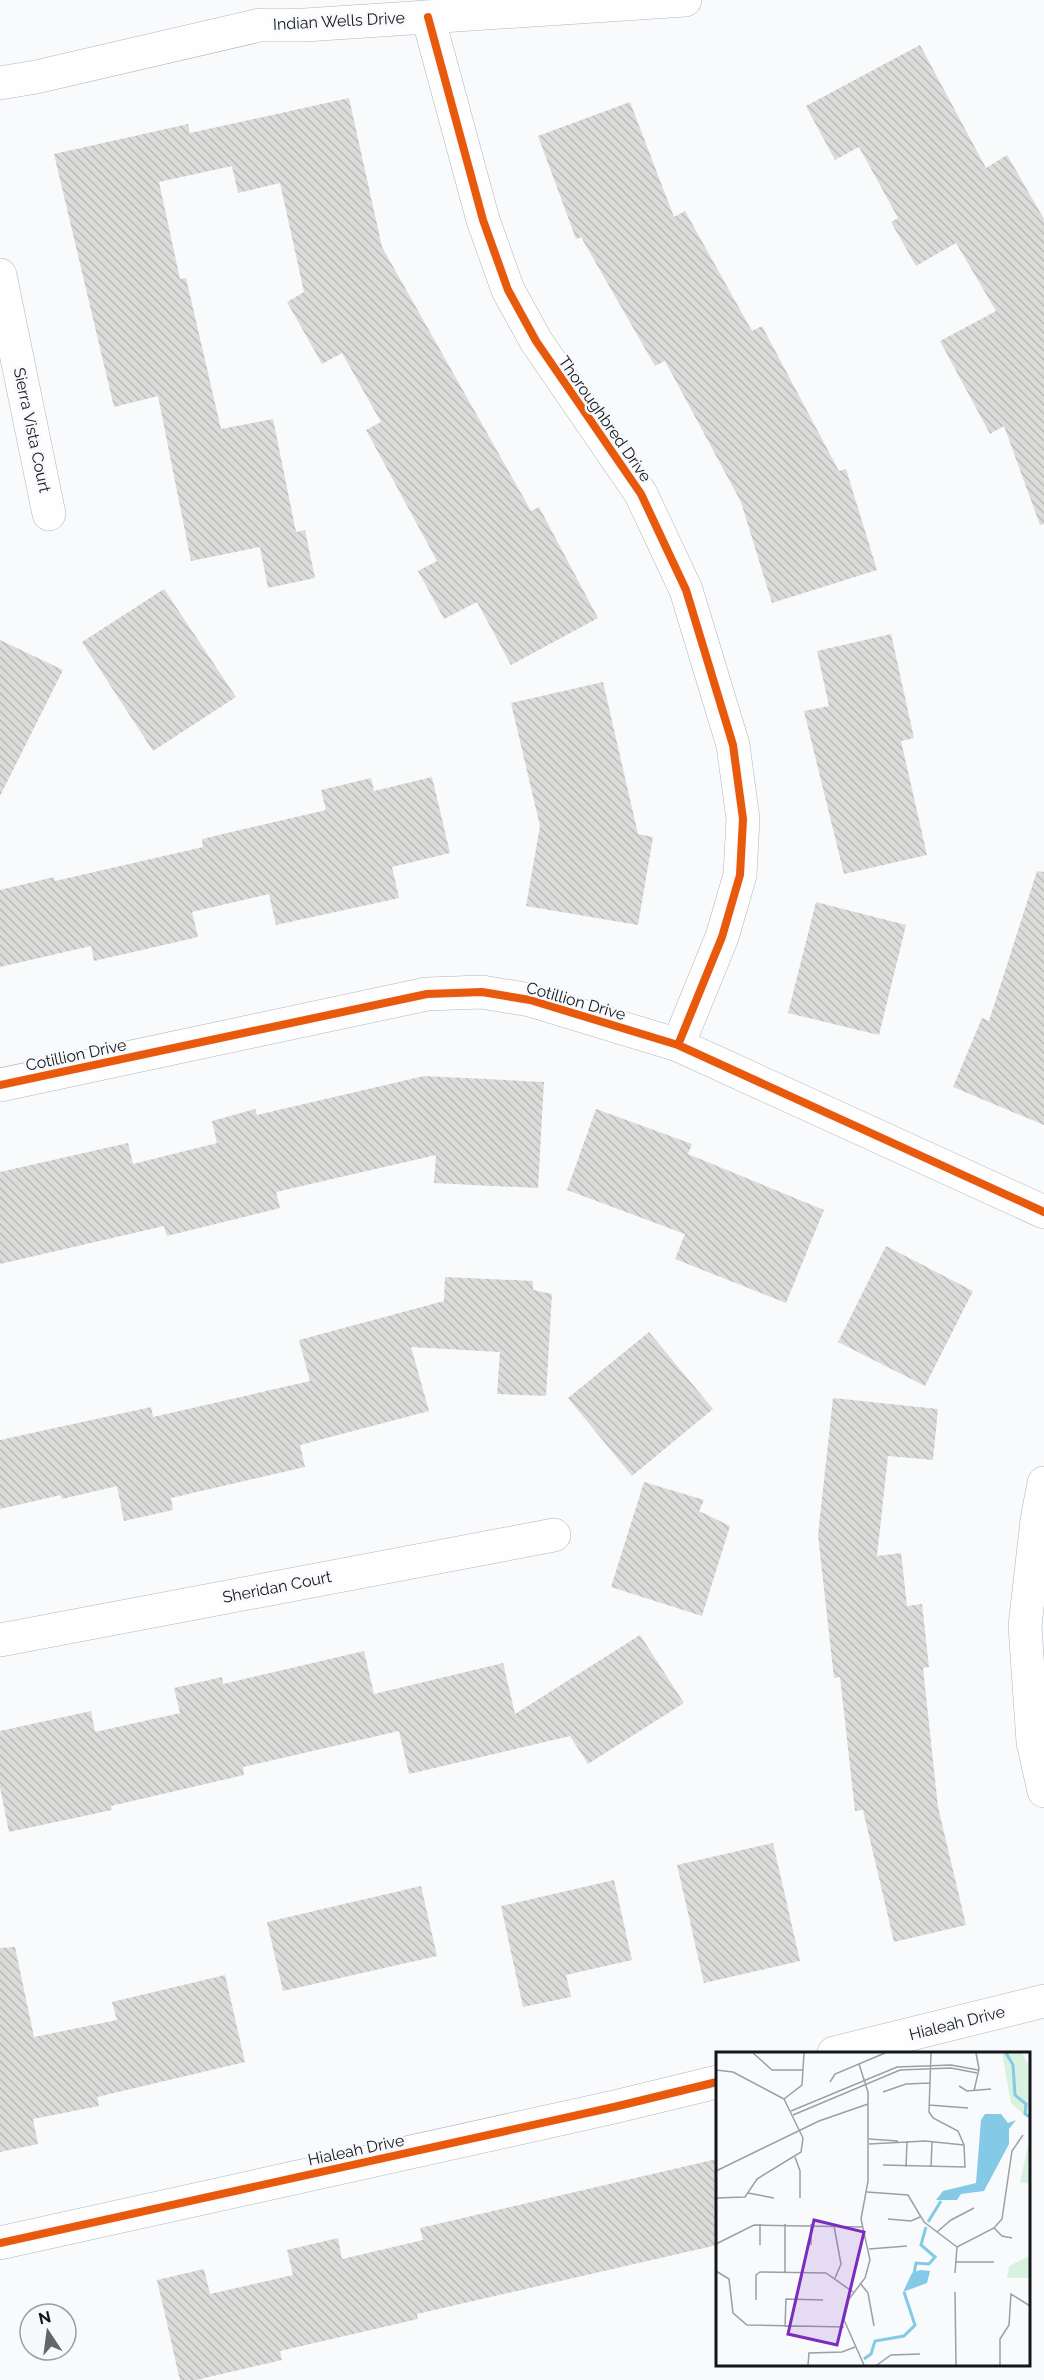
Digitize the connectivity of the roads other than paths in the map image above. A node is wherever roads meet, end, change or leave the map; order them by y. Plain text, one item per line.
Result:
1 (685, 0) edge
2 (428, 17) junction
3 (0, 83) edge
4 (0, 275) edge
5 (49, 514) dead end
6 (678, 1045) junction
7 (0, 1085) edge
8 (1044, 1212) edge
9 (1044, 1483) edge
10 (554, 1535) dead end
11 (0, 1640) edge
12 (1044, 1791) edge
13 (1044, 2001) edge
14 (838, 2052) edge
15 (716, 2082) edge
16 (0, 2243) edge

1 - 2 street, Indian Wells Drive
2 - 3 street, Indian Wells Drive
2 - 6 street, Thoroughbred Drive
4 - 5 street, Sierra Vista Court
6 - 7 street, Cotillion Drive
6 - 8 street, Cotillion Drive
9 - 12 street
10 - 11 street, Sheridan Court
13 - 14 street, Hialeah Drive
15 - 16 street, Hialeah Drive

